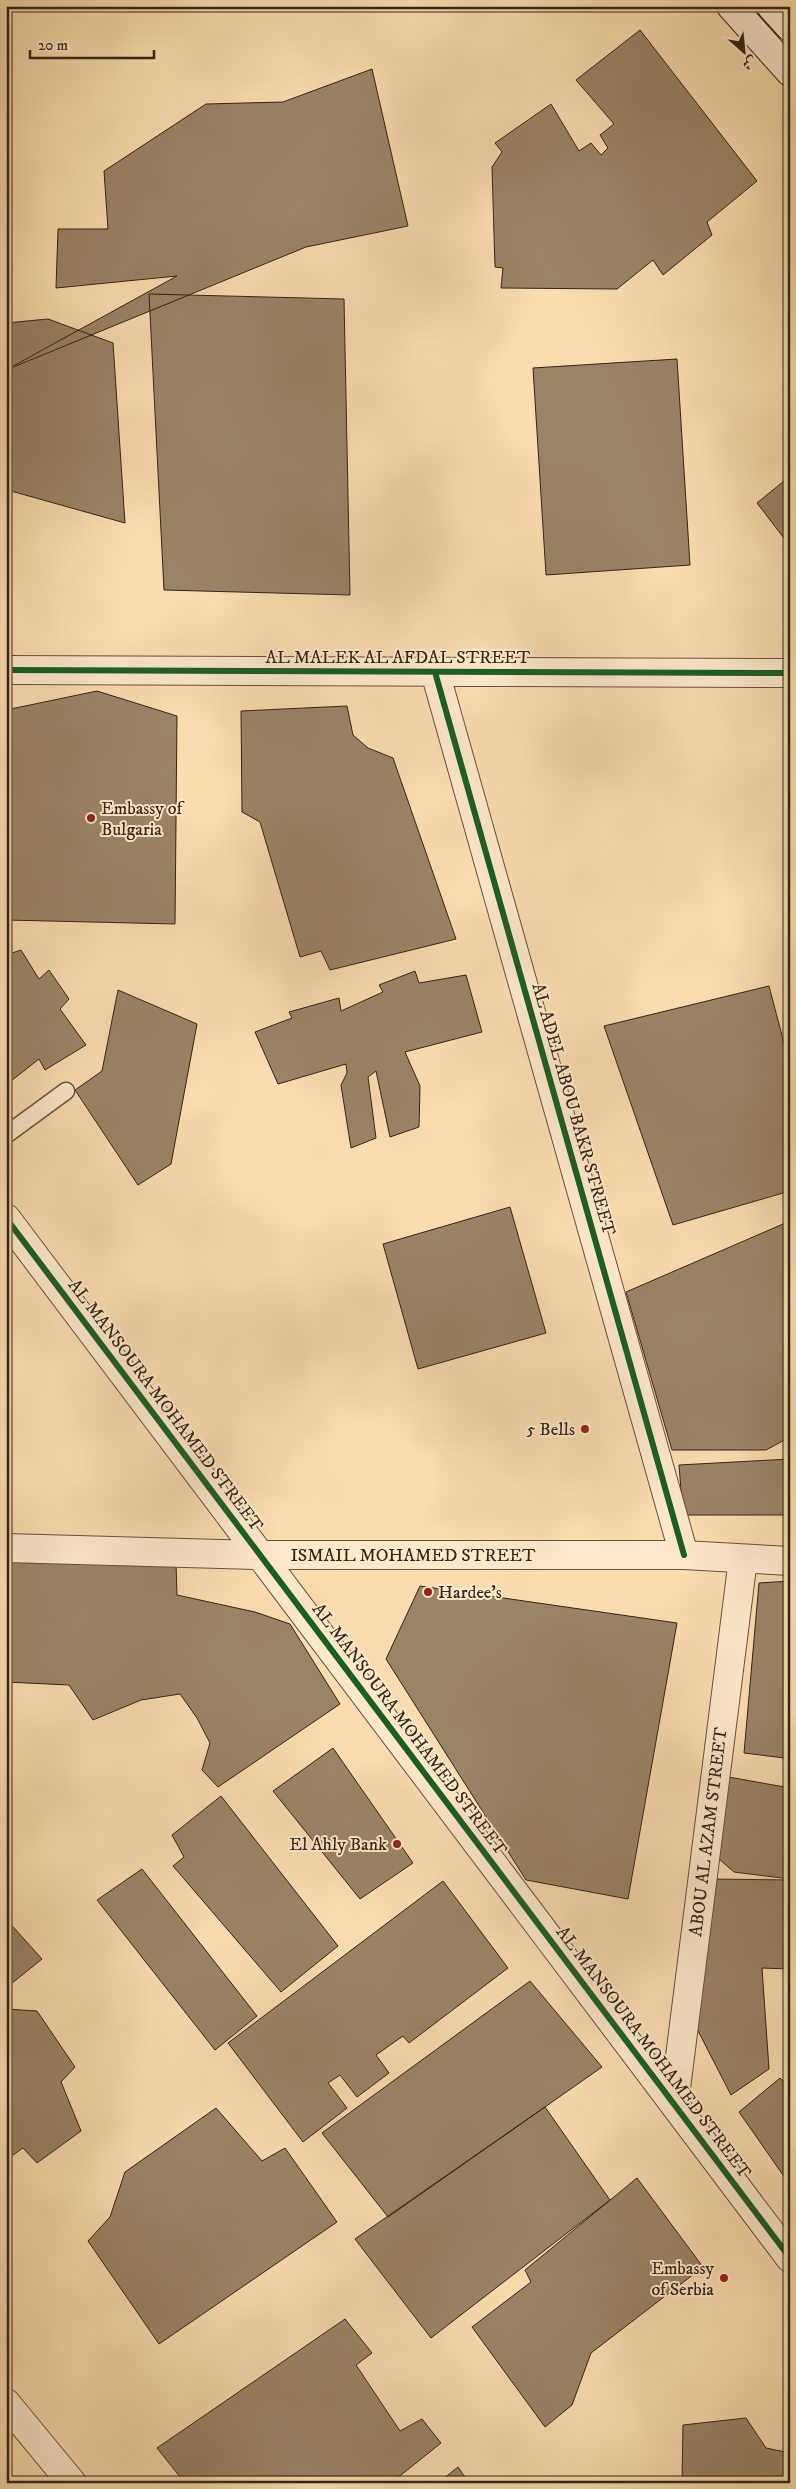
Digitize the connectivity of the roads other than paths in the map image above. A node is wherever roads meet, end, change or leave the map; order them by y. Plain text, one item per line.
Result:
1 (731, 6) edge
2 (771, 6) edge
3 (790, 26) edge
4 (790, 72) edge
5 (6, 670) edge
6 (435, 672) junction
7 (790, 673) edge
8 (66, 1091) dead end
9 (6, 1135) edge
10 (6, 1218) edge
11 (6, 1548) edge
12 (260, 1554) junction
13 (684, 1555) junction
14 (743, 1559) junction
15 (790, 1561) edge
16 (674, 2104) junction
17 (790, 2258) edge
18 (6, 2403) edge
19 (72, 2483) edge

1 - 4 street
2 - 3 street
5 - 6 street, AL MALEK AL AFDAL STREET
6 - 7 street, AL MALEK AL AFDAL STREET
6 - 13 street, AL ADEL ABOU BAKR STREET
8 - 9 lane
10 - 12 street, AL MANSOURA MOHAMED STREET
11 - 12 street, ISMAIL MOHAMED STREET
12 - 13 street, ISMAIL MOHAMED STREET
12 - 16 street, AL MANSOURA MOHAMED STREET
13 - 14 street, ISMAIL MOHAMED STREET
14 - 15 street, ISMAIL MOHAMED STREET
14 - 16 street, ABOU AL AZAM STREET
16 - 17 street, AL MANSOURA MOHAMED STREET
18 - 19 street

